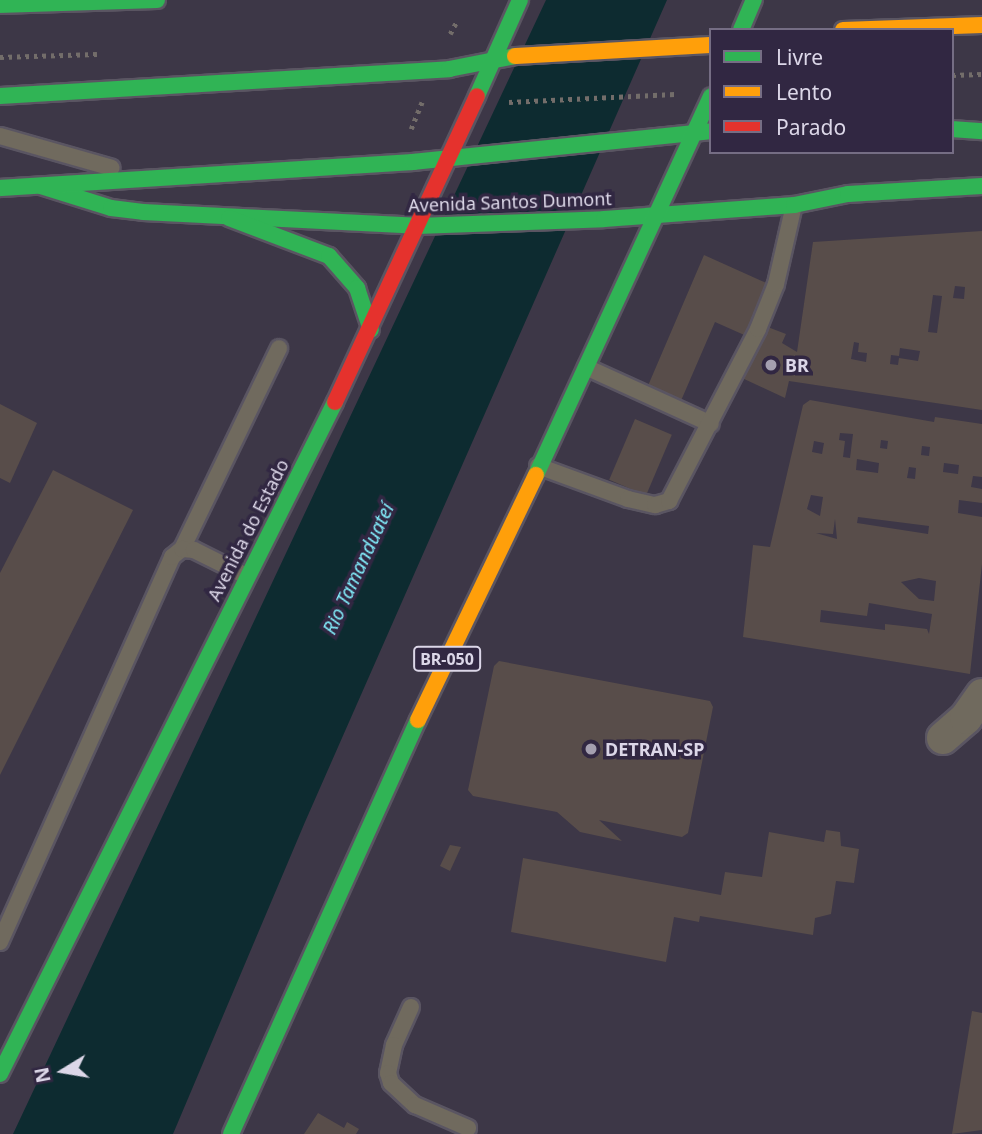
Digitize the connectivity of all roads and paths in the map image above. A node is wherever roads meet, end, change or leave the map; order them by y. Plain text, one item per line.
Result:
1 (157, 0) edge
2 (520, 0) edge
3 (754, 0) edge
4 (0, 5) edge
5 (457, 21) dead end
6 (982, 25) edge
7 (742, 28) edge
8 (899, 28) edge
9 (448, 42) dead end
10 (709, 45) edge
11 (494, 60) junction
12 (982, 74) edge
13 (954, 75) edge
14 (0, 96) edge
15 (654, 96) dead end
16 (424, 98) dead end
17 (505, 102) dead end
18 (709, 105) edge
19 (954, 129) edge
20 (703, 131) edge
21 (982, 131) edge
22 (409, 133) dead end
23 (0, 136) edge
24 (457, 158) junction
25 (150, 179) junction
26 (41, 186) junction
27 (982, 186) edge
28 (0, 188) edge
29 (794, 205) junction
30 (658, 215) junction
31 (229, 218) junction
32 (417, 226) junction
33 (371, 330) junction
34 (279, 348) dead end
35 (586, 367) junction
36 (711, 424) junction
37 (538, 466) junction
38 (182, 548) junction
39 (246, 576) junction
40 (982, 695) edge
41 (943, 738) dead end
42 (0, 943) edge
43 (411, 1007) dead end
44 (0, 1073) edge
45 (468, 1128) dead end
46 (231, 1134) edge

1 - 4 main road
2 - 11 main road, Avenida do Estado
3 - 7 main road
5 - 9 path
6 - 8 main road
10 - 11 main road
11 - 14 main road
11 - 24 main road, Avenida do Estado
12 - 13 path
15 - 17 path
16 - 22 path
18 - 20 main road, BR-050
19 - 21 main road
20 - 24 main road, Avenida Santos Dumont
20 - 30 main road, BR-050
23 - 25 lane
24 - 25 main road, Avenida Santos Dumont
24 - 32 main road, Avenida do Estado
25 - 26 main road, Avenida Santos Dumont
26 - 28 main road, Avenida Santos Dumont
26 - 31 main road, Avenida Santos Dumont
27 - 29 main road, Avenida Santos Dumont
29 - 30 main road, Avenida Santos Dumont
29 - 36 lane
30 - 32 main road, Avenida Santos Dumont
30 - 35 main road, BR-050
31 - 32 main road, Avenida Santos Dumont
31 - 33 main road
32 - 33 main road, Avenida do Estado
33 - 39 main road, Avenida do Estado
34 - 38 lane
35 - 36 lane
35 - 37 main road, BR-050
36 - 37 lane
37 - 46 main road, BR-050
38 - 39 lane
38 - 42 lane
39 - 44 main road, Avenida do Estado
40 - 41 street
43 - 45 lane

